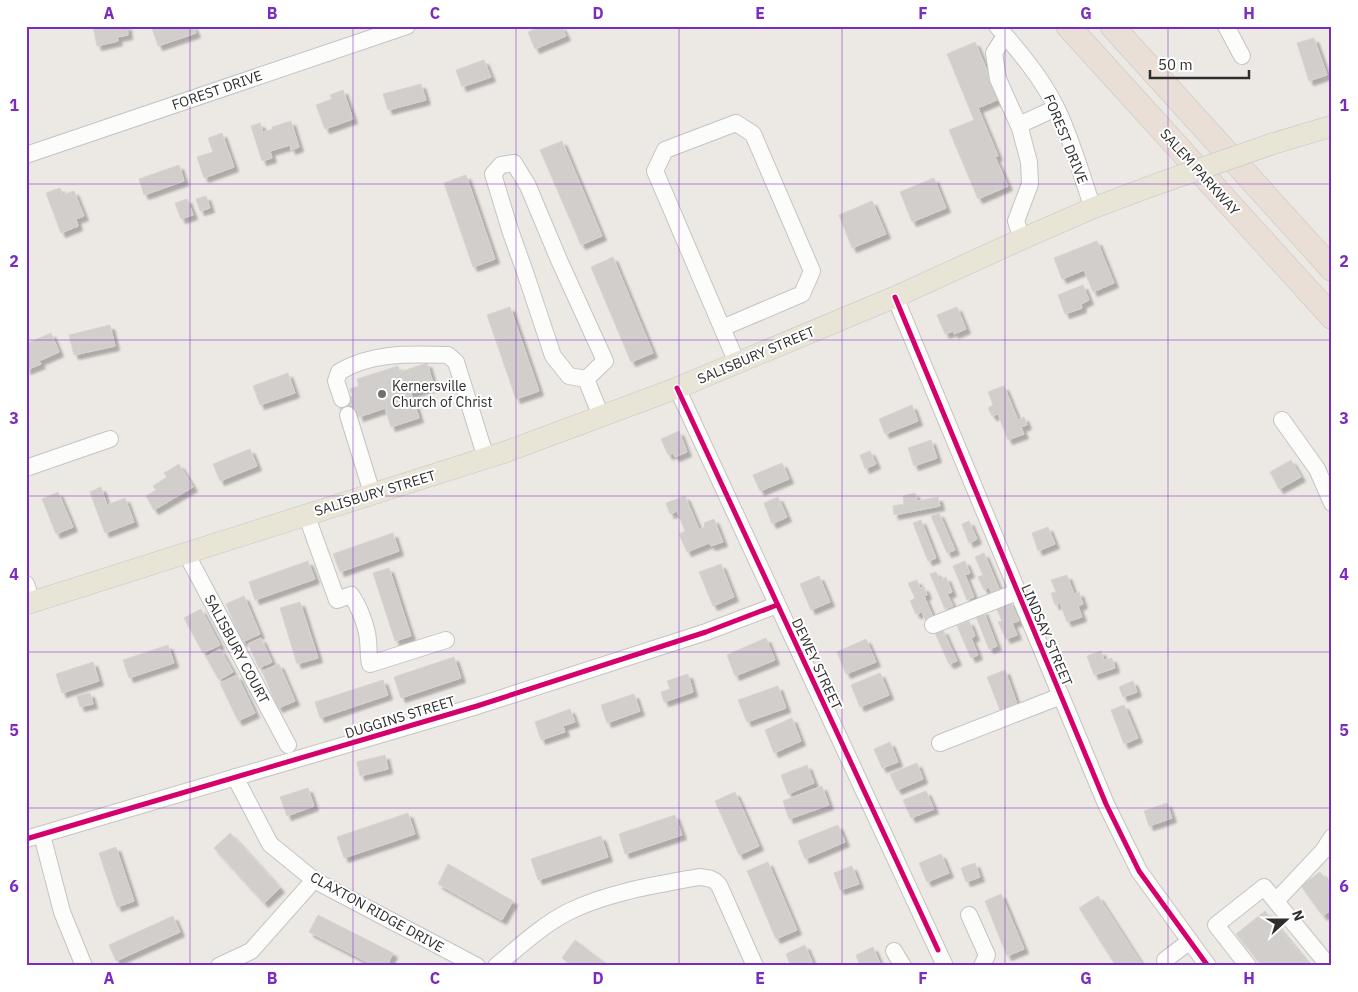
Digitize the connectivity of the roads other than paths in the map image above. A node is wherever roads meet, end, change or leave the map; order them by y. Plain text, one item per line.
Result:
1 (407, 26) edge
2 (1068, 26) edge
3 (1112, 26) edge
4 (1226, 26) edge
5 (1001, 31) edge
6 (1242, 56) dead end
7 (1056, 108) junction
8 (1019, 125) junction
9 (1332, 126) edge
10 (26, 155) edge
11 (1093, 208) junction
12 (1022, 238) junction
13 (1332, 268) edge
14 (895, 297) junction
15 (1332, 317) edge
16 (722, 328) junction
17 (737, 363) junction
18 (586, 379) junction
19 (677, 388) junction
20 (342, 399) dead end
21 (348, 415) dead end
22 (602, 416) junction
23 (1282, 420) dead end
24 (110, 440) dead end
25 (486, 458) junction
26 (26, 468) edge
27 (372, 494) junction
28 (1332, 503) edge
29 (306, 514) junction
30 (186, 553) junction
31 (1017, 592) junction
32 (28, 597) edge
33 (777, 605) junction
34 (933, 626) dead end
35 (446, 640) dead end
36 (1061, 696) junction
37 (940, 743) dead end
38 (288, 745) dead end
39 (235, 777) junction
40 (34, 837) edge
41 (1332, 837) edge
42 (314, 880) junction
43 (1276, 901) junction
44 (968, 915) dead end
45 (1190, 941) junction
46 (894, 950) dead end
47 (1165, 960) dead end
48 (84, 966) edge
49 (219, 966) edge
50 (476, 966) edge
51 (496, 966) edge
52 (755, 966) edge
53 (903, 966) edge
54 (946, 966) edge
55 (982, 966) edge
56 (1208, 966) edge
57 (1248, 966) edge
58 (1330, 966) edge

1 - 10 street, FOREST DRIVE
2 - 15 highway, SALEM PARKWAY
3 - 13 highway
4 - 6 street
5 - 7 street, FOREST DRIVE
5 - 8 street
7 - 8 street
7 - 11 street, FOREST DRIVE
8 - 12 street
9 - 11 main road, SALISBURY STREET, bridge
11 - 12 main road, SALISBURY STREET
12 - 14 main road, SALISBURY STREET
14 - 17 main road, SALISBURY STREET
14 - 31 street, LINDSAY STREET
16 - 16 street
16 - 17 street
17 - 19 main road, SALISBURY STREET
18 - 18 street
18 - 22 street
19 - 22 main road, SALISBURY STREET
19 - 33 street, DEWEY STREET
20 - 25 street
21 - 27 street
22 - 25 main road, SALISBURY STREET
23 - 28 street
24 - 26 street
25 - 27 main road, SALISBURY STREET
27 - 29 main road, SALISBURY STREET
29 - 30 main road, SALISBURY STREET
29 - 35 street
30 - 32 main road, SALISBURY STREET
30 - 38 street, SALISBURY COURT
31 - 34 street
31 - 36 street, LINDSAY STREET
33 - 39 street, DUGGINS STREET
33 - 54 street, DEWEY STREET
36 - 37 street
36 - 45 street, LINDSAY STREET
39 - 40 street, DUGGINS STREET
39 - 42 street, CLAXTON RIDGE DRIVE
40 - 48 street
41 - 43 street
42 - 49 street
42 - 50 street, CLAXTON RIDGE DRIVE
43 - 57 street
43 - 58 street
44 - 55 street
45 - 47 street
45 - 56 street, LINDSAY STREET
46 - 53 street
51 - 52 street

